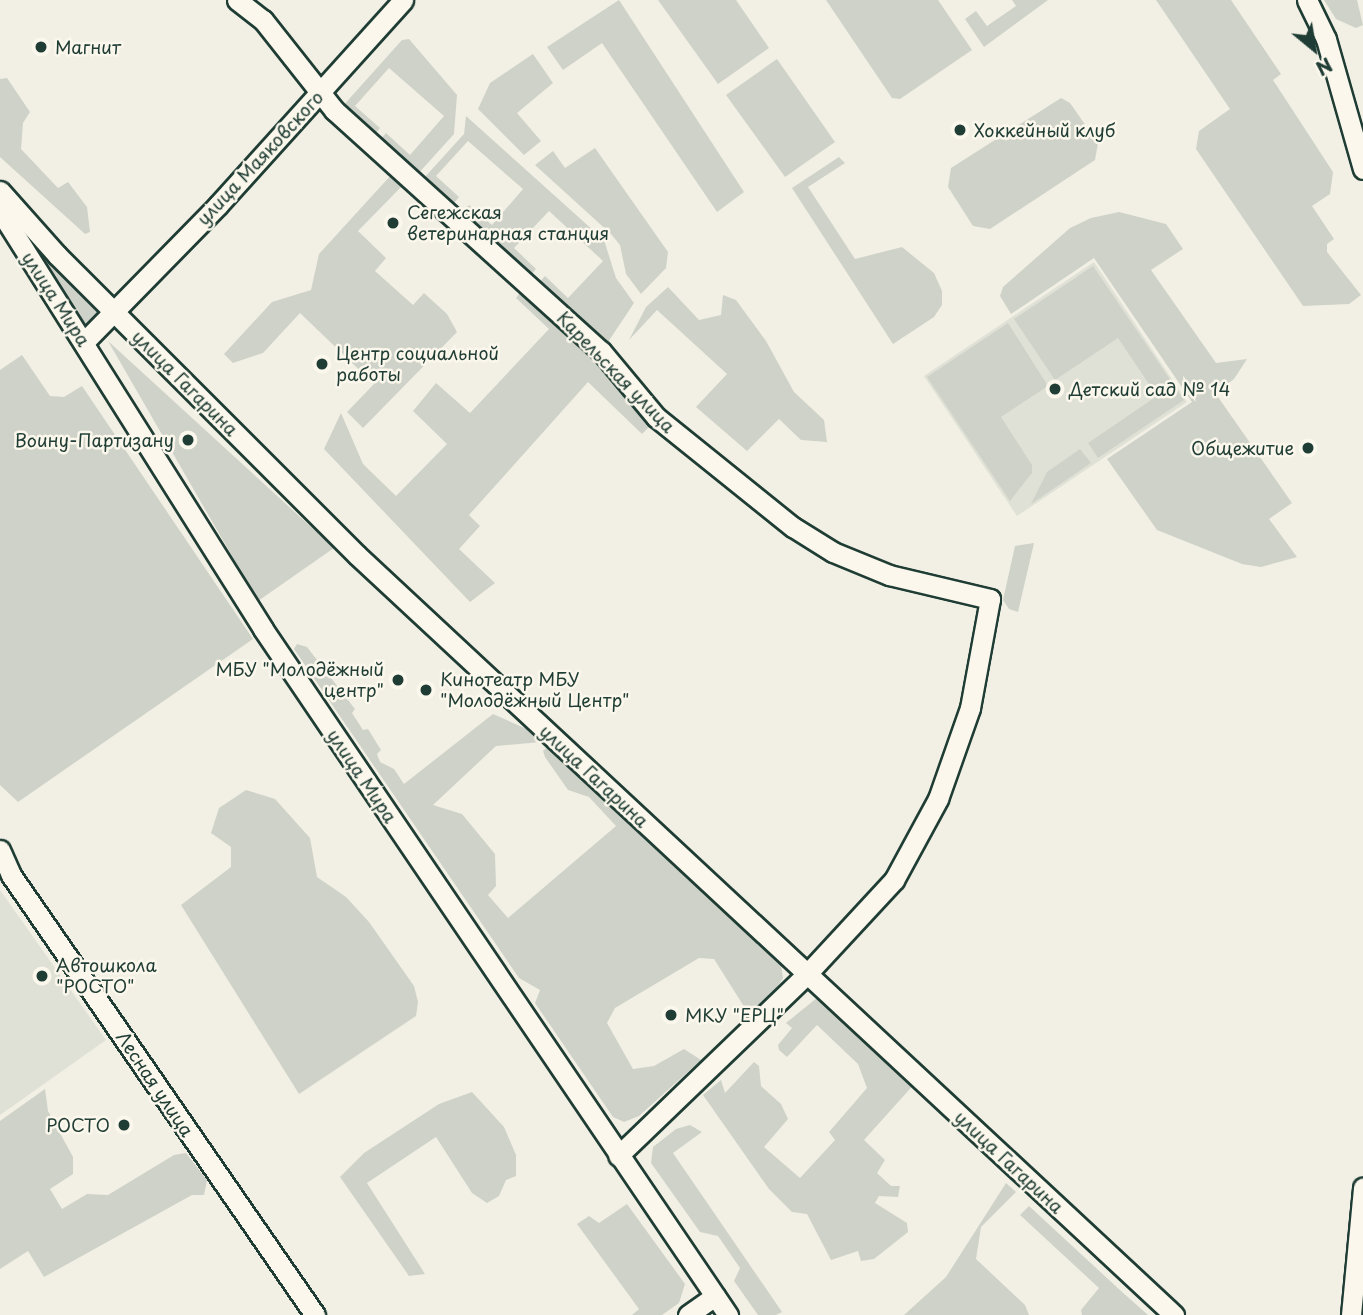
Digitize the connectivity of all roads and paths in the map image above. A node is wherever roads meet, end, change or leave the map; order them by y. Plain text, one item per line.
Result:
1 (237, 0) edge
2 (403, 0) edge
3 (1307, 0) edge
4 (319, 95) junction
5 (1363, 169) edge
6 (0, 191) edge
7 (0, 211) edge
8 (114, 311) junction
9 (84, 342) junction
10 (0, 850) edge
11 (807, 974) junction
12 (618, 1156) junction
13 (1363, 1188) edge
14 (715, 1296) junction
15 (315, 1315) edge
16 (688, 1315) edge
17 (728, 1315) edge
18 (1174, 1315) edge
19 (1351, 1315) edge

1 - 4 street, Карельская улица
2 - 4 street, улица Маяковского
3 - 5 street
4 - 8 street, улица Маяковского
4 - 11 street, Карельская улица
6 - 8 street, улица Гагарина
7 - 9 street, улица Мира
8 - 9 street, улица Маяковского
8 - 11 street, улица Гагарина
9 - 12 street, улица Мира
10 - 15 street, Лесная улица
11 - 12 street
11 - 18 street, улица Гагарина
12 - 14 street, улица Мира
13 - 19 street
14 - 16 street
14 - 17 street, улица Мира

